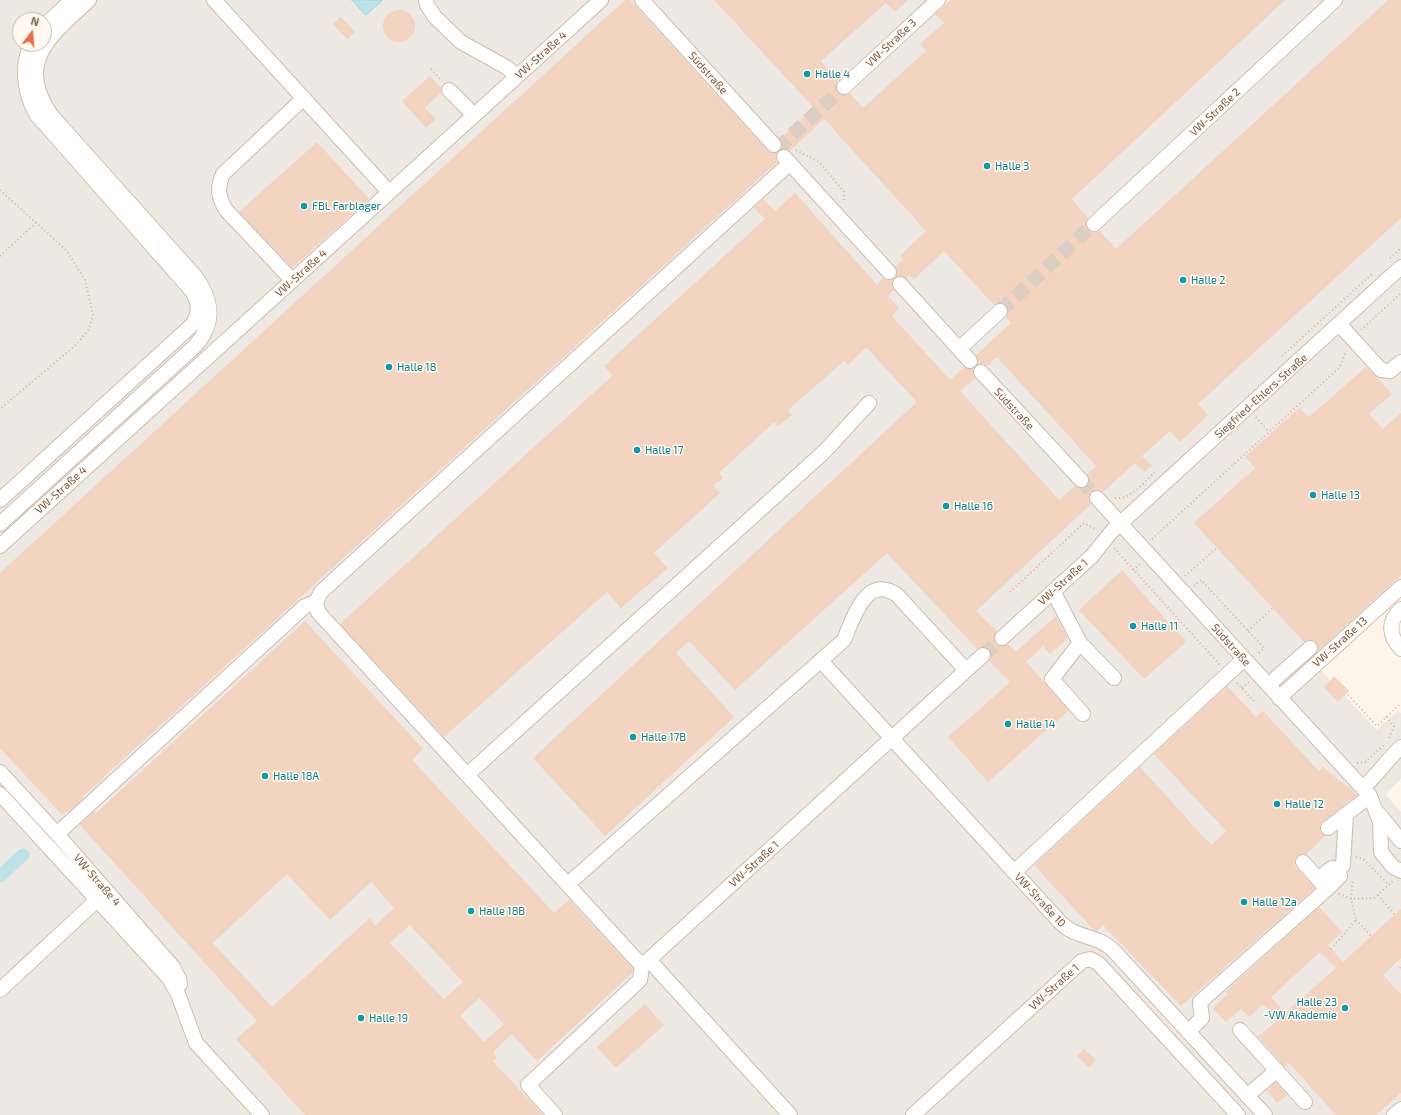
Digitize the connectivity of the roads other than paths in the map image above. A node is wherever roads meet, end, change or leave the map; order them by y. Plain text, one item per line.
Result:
1 (72, 0) edge
2 (89, 0) edge
3 (214, 0) edge
4 (426, 0) edge
5 (601, 0) edge
6 (642, 0) edge
7 (938, 0) edge
8 (1336, 0) edge
9 (52, 19) edge
10 (29, 52) edge
11 (517, 76) junction
12 (844, 87) tunnel mouth
13 (450, 90) dead end
14 (304, 98) junction
15 (474, 115) junction
16 (774, 145) dead end
17 (389, 192) junction
18 (1094, 224) tunnel mouth
19 (1401, 268) edge
20 (889, 272) dead end
21 (292, 280) junction
22 (900, 284) dead end
23 (1000, 311) tunnel mouth
24 (1339, 324) junction
25 (959, 349) junction
26 (970, 361) dead end
27 (1401, 362) edge
28 (981, 372) dead end
29 (868, 403) dead end
30 (1080, 480) tunnel mouth
31 (1103, 497) tunnel mouth
32 (0, 500) edge
33 (0, 524) edge
34 (1120, 524) junction
35 (0, 546) edge
36 (1401, 587) edge
37 (1053, 591) junction
38 (316, 602) junction
39 (1400, 612) edge
40 (1002, 638) tunnel mouth
41 (1080, 643) junction
42 (1310, 648) dead end
43 (1401, 649) edge
44 (983, 655) tunnel mouth
45 (1249, 658) junction
46 (821, 661) junction
47 (966, 670) junction
48 (1114, 678) dead end
49 (1268, 685) junction
50 (1279, 698) junction
51 (1083, 714) dead end
52 (892, 738) junction
53 (1401, 747) edge
54 (0, 772) edge
55 (467, 775) junction
56 (1366, 792) junction
57 (0, 794) edge
58 (1377, 811) junction
59 (1346, 814) junction
60 (1328, 828) dead end
61 (57, 834) junction
62 (1401, 840) edge
63 (1303, 862) dead end
64 (1014, 872) junction
65 (1399, 874) edge
66 (568, 884) junction
67 (1323, 884) junction
68 (97, 900) junction
69 (644, 969) junction
70 (0, 990) edge
71 (178, 994) junction
72 (1160, 1001) junction
73 (1144, 1013) junction
74 (1240, 1030) dead end
75 (1188, 1032) junction
76 (1276, 1070) junction
77 (1248, 1096) junction
78 (1305, 1102) dead end
79 (1401, 1109) edge
80 (262, 1115) edge
81 (555, 1115) edge
82 (790, 1115) edge
83 (913, 1115) edge
84 (1238, 1115) edge
85 (1265, 1115) edge
86 (1394, 1115) edge

1 - 9 street
2 - 33 street
3 - 14 street
4 - 11 street
5 - 11 street, VW-Straße 4
6 - 16 street, Südstraße
7 - 12 street, VW-Straße 3
8 - 18 street, VW-Straße 2
10 - 32 street
11 - 15 street, VW-Straße 4
13 - 15 street
14 - 17 street
14 - 21 street
15 - 17 street, VW-Straße 4
17 - 21 street, VW-Straße 4
19 - 24 street, Siegfried-Ehlers-Straße
20 - 38 street
21 - 35 street, VW-Straße 4
22 - 25 street
23 - 25 street
24 - 27 street
24 - 34 street, Siegfried-Ehlers-Straße
25 - 26 street
28 - 30 street, Südstraße
29 - 55 street
31 - 34 street, Südstraße
34 - 37 street, VW-Straße 1
34 - 45 street, Südstraße
36 - 50 street, VW-Straße 13
37 - 40 street, VW-Straße 1
37 - 41 street
38 - 55 street
38 - 61 street
39 - 43 street
41 - 48 street
41 - 51 street
42 - 49 street
44 - 47 street, VW-Straße 1
45 - 49 street, Südstraße
45 - 64 street
46 - 47 street
46 - 52 street, VW-Straße 10
46 - 66 street
47 - 52 street, VW-Straße 1
49 - 50 street, Südstraße
50 - 56 street, Südstraße
52 - 64 street, VW-Straße 10
52 - 69 street, VW-Straße 1
53 - 56 street
54 - 61 street, VW-Straße 4
55 - 66 street
56 - 58 street, Südstraße
56 - 59 street
57 - 68 street
58 - 62 street
58 - 65 street
59 - 60 street
59 - 67 street
61 - 71 street, VW-Straße 4
63 - 67 street
64 - 72 street, VW-Straße 10
66 - 69 street
67 - 75 street
68 - 70 street
68 - 71 street
69 - 81 street, VW-Straße 1
69 - 82 street
71 - 80 street
72 - 73 street
72 - 75 street, VW-Straße 10
73 - 83 street, VW-Straße 1
73 - 84 street, VW-Straße 1
74 - 76 street
75 - 77 street, VW-Straße 10
76 - 77 street
76 - 78 street
77 - 85 street, VW-Straße 10
79 - 86 street

